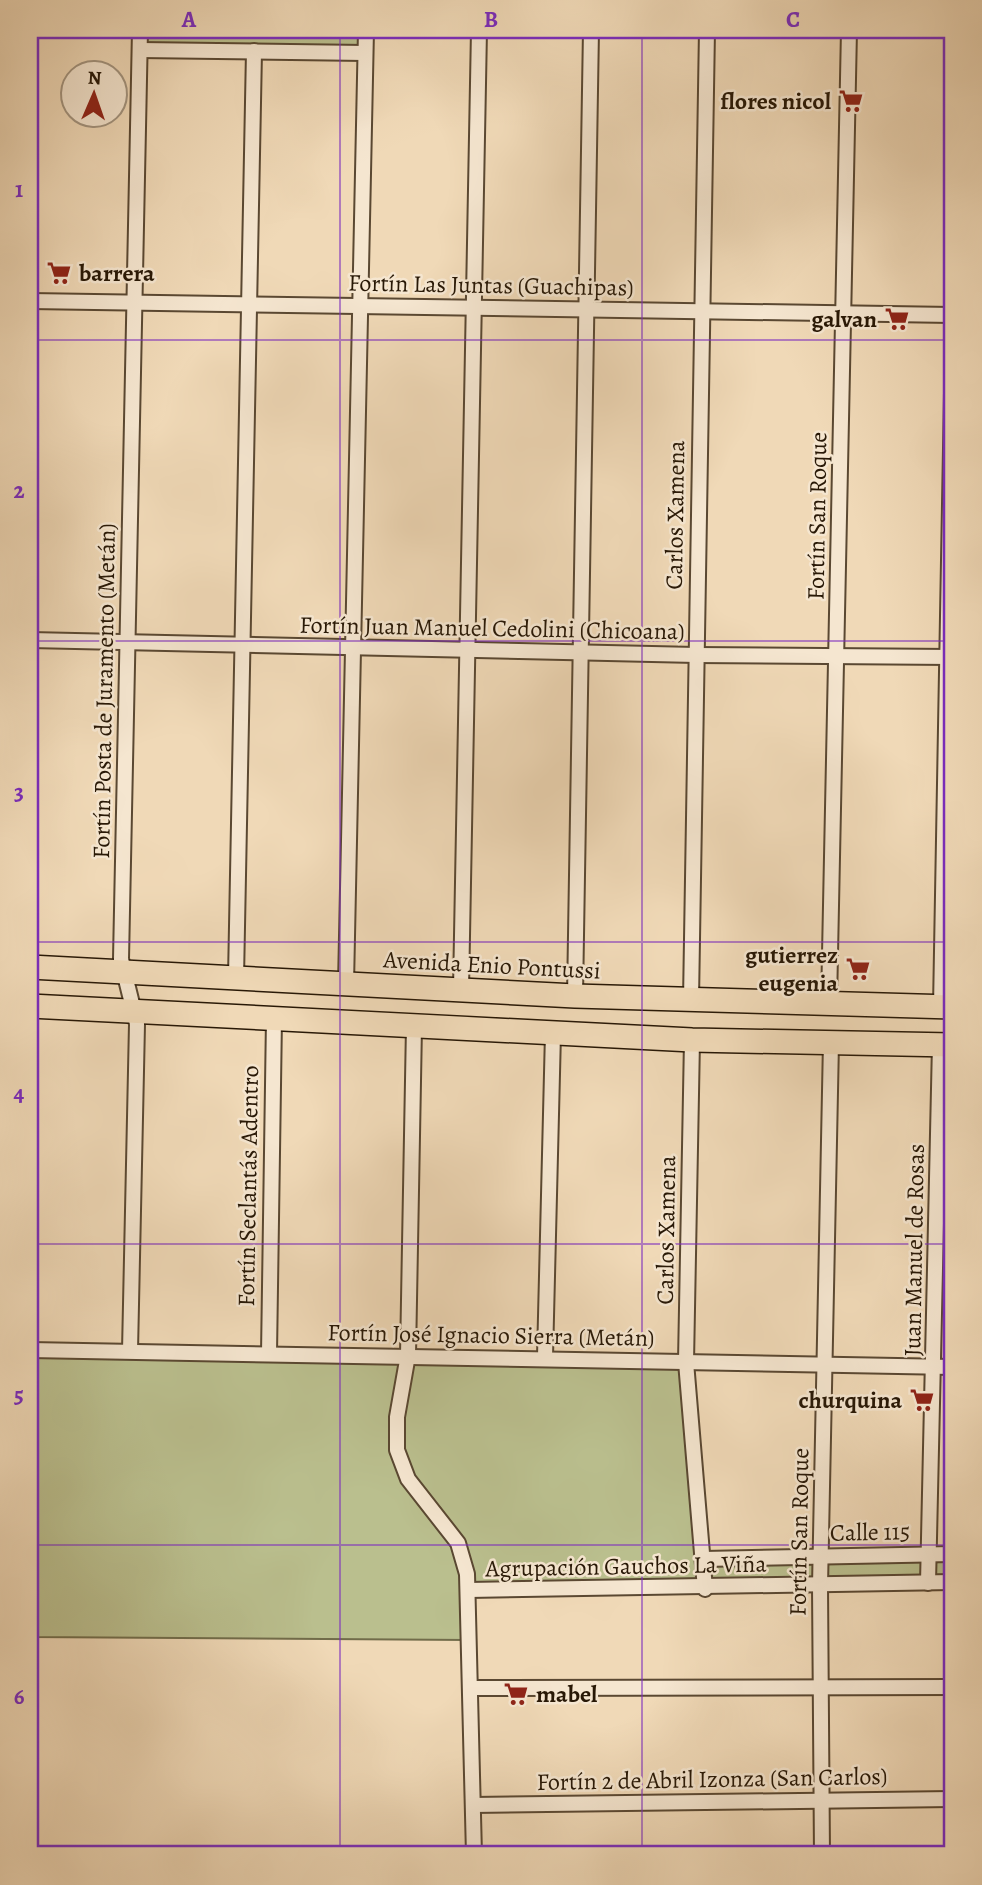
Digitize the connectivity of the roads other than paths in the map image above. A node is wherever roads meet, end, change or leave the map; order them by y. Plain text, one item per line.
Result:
1 (140, 30) edge
2 (366, 30) edge
3 (479, 30) edge
4 (590, 30) edge
5 (707, 30) edge
6 (849, 30) edge
7 (140, 50) junction
8 (254, 51) junction
9 (366, 53) junction
10 (30, 301) edge
11 (135, 303) junction
12 (250, 305) junction
13 (362, 306) junction
14 (474, 308) junction
15 (586, 309) junction
16 (701, 310) junction
17 (842, 314) junction
18 (952, 315) edge
19 (952, 393) edge
20 (30, 640) edge
21 (127, 643) junction
22 (242, 645) junction
23 (354, 648) junction
24 (468, 650) junction
25 (579, 652) junction
26 (696, 655) junction
27 (838, 655) junction
28 (951, 657) edge
29 (30, 967) edge
30 (122, 973) junction
31 (236, 978) junction
32 (346, 984) junction
33 (461, 989) junction
34 (575, 996) junction
35 (691, 1000) junction
36 (829, 1003) junction
37 (30, 1006) edge
38 (947, 1007) edge
39 (135, 1011) junction
40 (274, 1018) junction
41 (414, 1026) junction
42 (553, 1033) junction
43 (692, 1040) junction
44 (831, 1042) junction
45 (946, 1044) edge
46 (30, 1350) edge
47 (130, 1351) junction
48 (268, 1354) junction
49 (408, 1355) junction
50 (545, 1357) junction
51 (686, 1362) junction
52 (825, 1364) junction
53 (935, 1366) junction
54 (952, 1367) edge
55 (952, 1553) edge
56 (931, 1554) junction
57 (821, 1555) junction
58 (704, 1559) junction
59 (952, 1582) edge
60 (928, 1583) junction
61 (820, 1586) junction
62 (705, 1589) junction
63 (469, 1590) junction
64 (820, 1687) junction
65 (952, 1687) edge
66 (471, 1688) junction
67 (822, 1799) junction
68 (952, 1799) edge
69 (473, 1805) junction
70 (474, 1855) edge
71 (822, 1855) edge

1 - 7 street, Fortín Posta de Juramento (Metán)
2 - 9 street
3 - 14 street
4 - 15 street
5 - 16 street, Carlos Xamena
6 - 17 street, Fortín San Roque
7 - 8 street
7 - 11 street, Fortín Posta de Juramento (Metán)
8 - 9 street
8 - 12 street
9 - 13 street
10 - 11 street, Fortín Las Juntas (Guachipas)
11 - 12 street, Fortín Las Juntas (Guachipas)
11 - 21 street, Fortín Posta de Juramento (Metán)
12 - 13 street, Fortín Las Juntas (Guachipas)
12 - 22 street
13 - 14 street, Fortín Las Juntas (Guachipas)
13 - 23 street
14 - 15 street, Fortín Las Juntas (Guachipas)
14 - 24 street
15 - 16 street, Fortín Las Juntas (Guachipas)
15 - 25 street
16 - 17 street, Fortín Las Juntas (Guachipas)
16 - 26 street, Carlos Xamena
17 - 18 street, Fortín Las Juntas (Guachipas)
17 - 27 street, Fortín San Roque
19 - 28 street
20 - 21 street, Fortín Juan Manuel Cedolini (Chicoana)
21 - 22 street, Fortín Juan Manuel Cedolini (Chicoana)
21 - 30 street, Fortín Posta de Juramento (Metán)
22 - 23 street, Fortín Juan Manuel Cedolini (Chicoana)
22 - 31 street
23 - 24 street, Fortín Juan Manuel Cedolini (Chicoana)
23 - 32 street
24 - 25 street, Fortín Juan Manuel Cedolini (Chicoana)
24 - 33 street
25 - 26 street, Fortín Juan Manuel Cedolini (Chicoana)
25 - 34 street
26 - 27 street, Fortín Juan Manuel Cedolini (Chicoana)
26 - 35 street, Carlos Xamena
27 - 28 street, Fortín Juan Manuel Cedolini (Chicoana)
27 - 36 street, Fortín San Roque
28 - 38 street
29 - 30 main road, Avenida Enio Pontussi
30 - 31 main road, Avenida Enio Pontussi
30 - 39 street, Fortín Posta de Juramento (Metán)
31 - 32 main road, Avenida Enio Pontussi
32 - 33 main road, Avenida Enio Pontussi
33 - 34 main road, Avenida Enio Pontussi
34 - 35 main road, Avenida Enio Pontussi
35 - 36 main road, Avenida Enio Pontussi
36 - 38 main road, Avenida Enio Pontussi
37 - 39 main road
39 - 40 main road
39 - 47 street, Fortín Posta de Juramento (Metán)
40 - 41 main road
40 - 48 street, Fortín Seclantás Adentro
41 - 42 main road
41 - 49 street
42 - 43 main road
42 - 50 street
43 - 44 main road
43 - 51 street, Carlos Xamena
44 - 45 main road
44 - 52 street, Fortín San Roque
45 - 53 street, Juan Manuel de Rosas
46 - 47 street, Fortín José Ignacio Sierra (Metán)
47 - 48 street, Fortín José Ignacio Sierra (Metán)
48 - 49 street, Fortín José Ignacio Sierra (Metán)
49 - 50 street, Fortín José Ignacio Sierra (Metán)
49 - 63 street
50 - 51 street, Fortín José Ignacio Sierra (Metán)
51 - 52 street, Fortín José Ignacio Sierra (Metán)
51 - 58 street, Carlos Xamena
52 - 53 street, Fortín José Ignacio Sierra (Metán)
52 - 57 street, Fortín San Roque
53 - 54 street, Fortín José Ignacio Sierra (Metán)
53 - 56 street, Juan Manuel de Rosas
55 - 56 street, Calle 115
56 - 57 street, Calle 115
56 - 60 street, Juan Manuel de Rosas
57 - 58 street, Calle 115
57 - 61 street, Fortín San Roque
58 - 62 street, Carlos Xamena
59 - 60 street, Agrupación Gauchos La Viña
60 - 61 street, Agrupación Gauchos La Viña
61 - 62 street, Agrupación Gauchos La Viña
61 - 64 street, Fortín San Roque
62 - 63 street, Agrupación Gauchos La Viña
63 - 66 street
64 - 65 street
64 - 66 street
64 - 67 street, Fortín San Roque
66 - 69 street
67 - 68 street, Fortín 2 de Abril Izonza (San Carlos)
67 - 69 street, Fortín 2 de Abril Izonza (San Carlos)
67 - 71 street, Fortín San Roque
69 - 70 street

